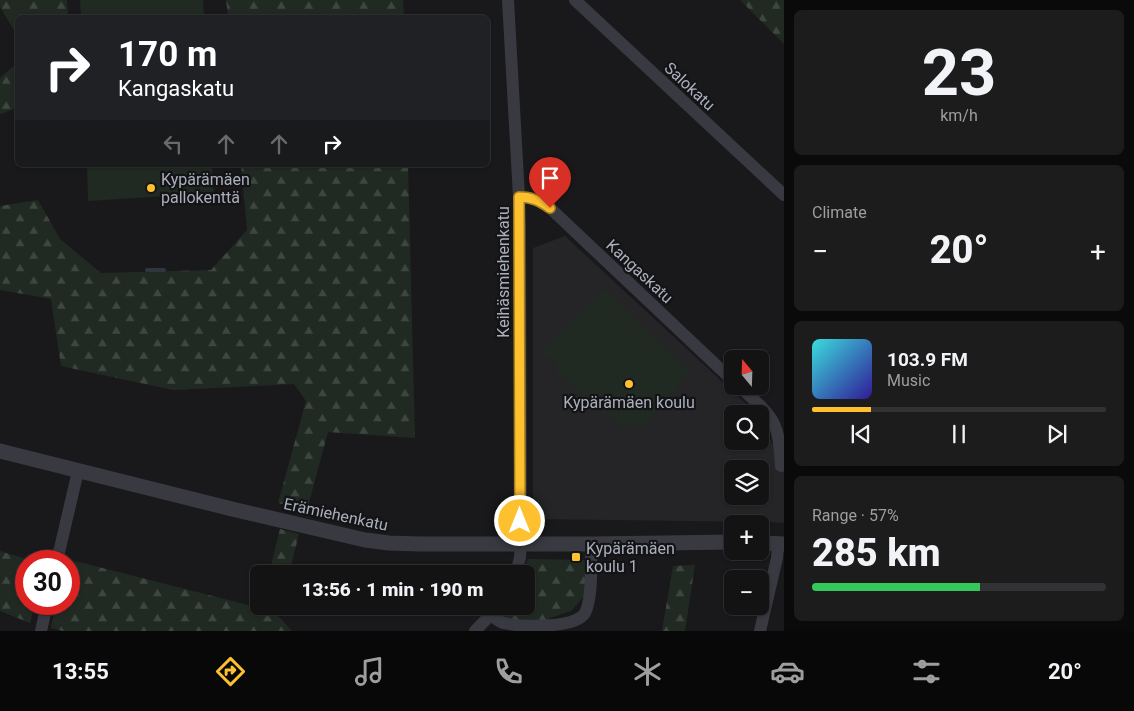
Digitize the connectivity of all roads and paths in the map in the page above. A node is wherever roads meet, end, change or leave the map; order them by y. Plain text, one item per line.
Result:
1 (508, 0) edge
2 (575, 0) edge
3 (784, 196) edge
4 (519, 197) junction
5 (724, 372) edge
6 (748, 395) edge
7 (0, 451) edge
8 (781, 466) dead end
9 (78, 471) junction
10 (724, 542) edge
11 (521, 544) junction
12 (591, 544) junction
13 (781, 544) edge
14 (60, 550) edge
15 (518, 565) edge
16 (45, 615) edge
17 (490, 615) edge
18 (498, 615) edge
19 (41, 631) edge
20 (475, 631) edge
21 (760, 631) edge

1 - 4 street, Keihäsmiehenkatu
2 - 3 street, Salokatu
4 - 5 street, Kangaskatu
4 - 11 street, Keihäsmiehenkatu
6 - 8 street
7 - 9 street, Erämiehenkatu
9 - 11 street, Erämiehenkatu
9 - 14 street
10 - 12 street, Erämiehenkatu
11 - 12 street, Erämiehenkatu
11 - 15 street, Keihäsmiehenkatu
12 - 18 street
13 - 21 street
16 - 19 street
17 - 20 street

